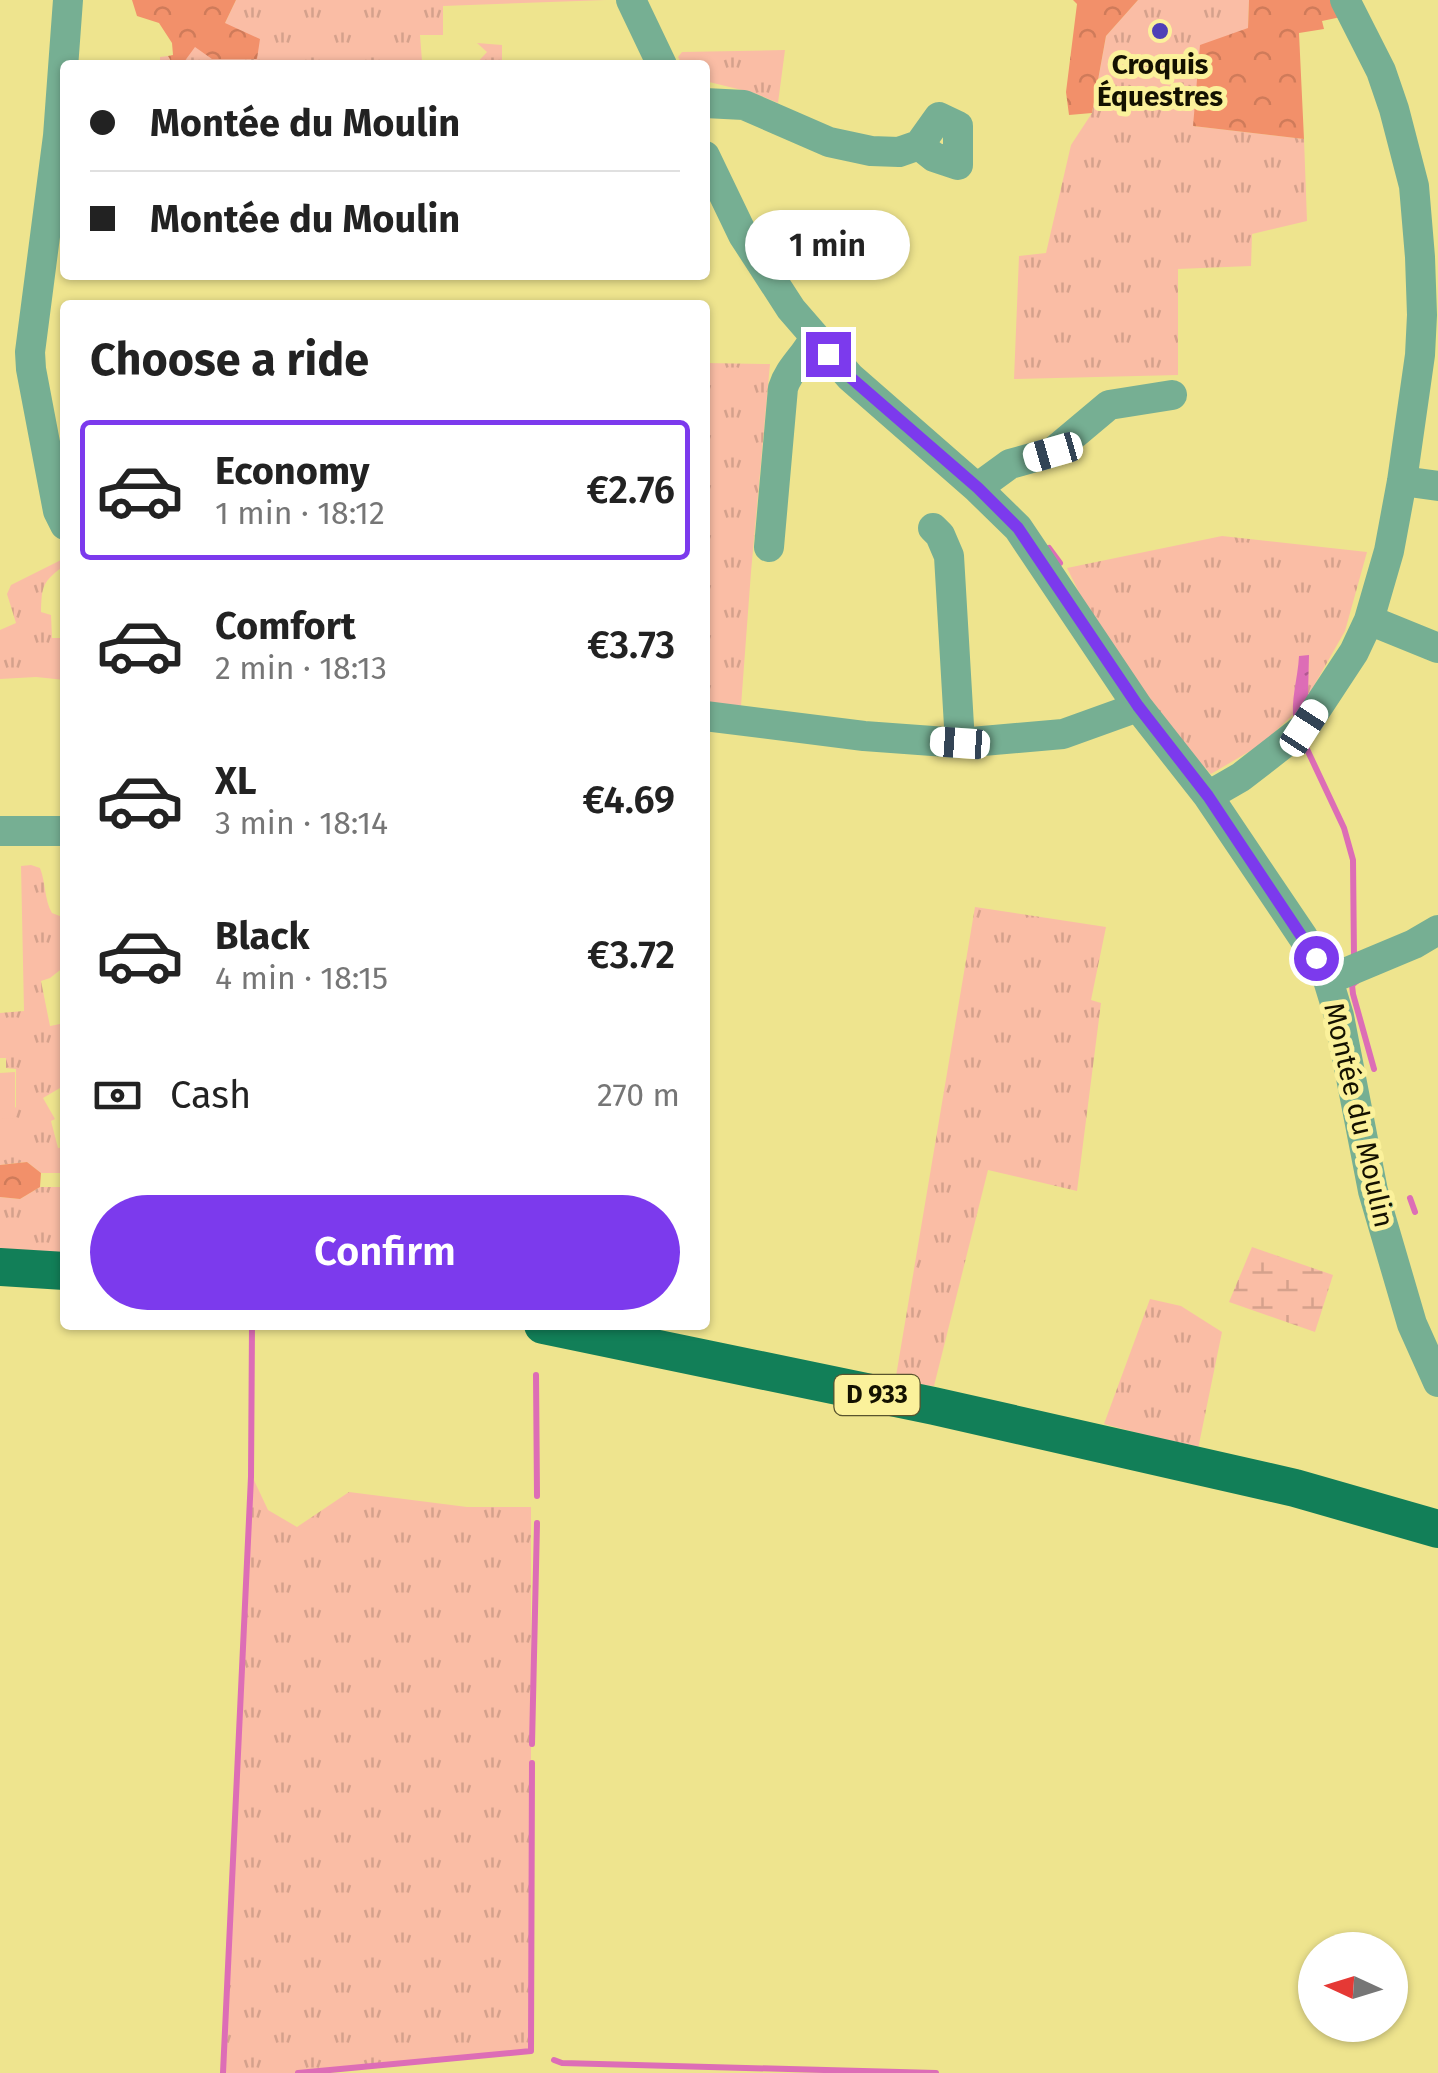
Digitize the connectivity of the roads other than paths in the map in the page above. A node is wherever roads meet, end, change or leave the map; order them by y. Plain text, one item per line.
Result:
1 (68, 0) edge
2 (630, 0) edge
3 (1345, 0) edge
4 (64, 60) edge
5 (660, 60) edge
6 (710, 102) edge
7 (60, 109) edge
8 (919, 146) dead end
9 (710, 167) edge
10 (814, 338) junction
11 (1172, 395) dead end
12 (1402, 481) junction
13 (1438, 486) edge
14 (978, 488) junction
15 (60, 514) edge
16 (933, 528) dead end
17 (769, 547) dead end
18 (1370, 620) junction
19 (1438, 648) edge
20 (1138, 706) junction
21 (710, 717) edge
22 (960, 743) junction
23 (1208, 796) junction
24 (0, 831) edge
25 (60, 831) edge
26 (1438, 930) edge
27 (1328, 980) junction
28 (0, 1267) edge
29 (60, 1271) edge
30 (568, 1330) edge
31 (1438, 1382) edge
32 (1438, 1529) edge

1 - 4 street
2 - 5 street
3 - 12 street
6 - 8 street
7 - 15 street
9 - 10 street, Montée du Moulin
10 - 14 street, Montée du Moulin
10 - 17 street
11 - 14 street
12 - 13 street
12 - 18 street
14 - 20 street, Montée du Moulin
16 - 22 street
18 - 19 street
18 - 23 street
20 - 22 street
20 - 23 street, Montée du Moulin
21 - 22 street
23 - 27 street, Montée du Moulin
24 - 25 street
26 - 27 street
27 - 31 street, Montée du Moulin
28 - 29 main road
30 - 32 main road, D 933

